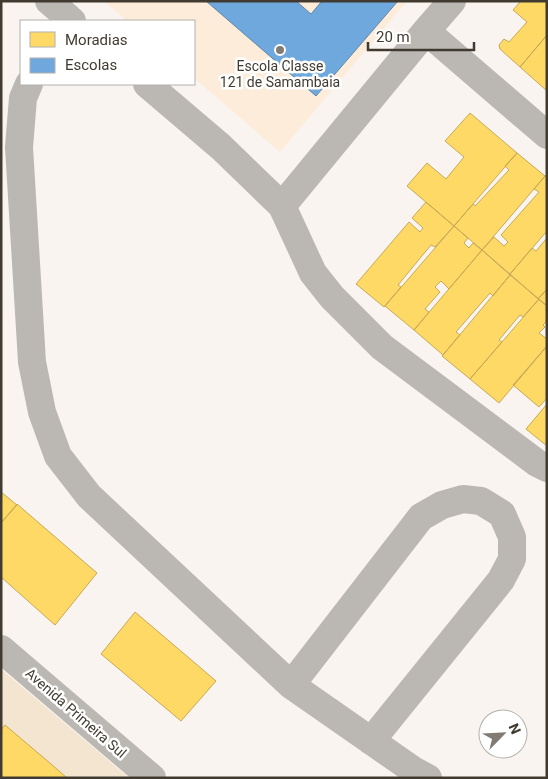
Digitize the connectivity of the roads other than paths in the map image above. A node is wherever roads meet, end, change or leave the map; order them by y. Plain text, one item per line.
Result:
1 (452, 1) edge
2 (426, 31) junction
3 (29, 85) edge
4 (148, 85) edge
5 (547, 135) edge
6 (282, 206) junction
7 (547, 468) edge
8 (1, 649) edge
9 (291, 685) junction
10 (371, 741) junction
11 (152, 778) edge
12 (428, 778) edge

1 - 2 street
2 - 5 street
2 - 6 street
3 - 9 street
4 - 6 street
6 - 7 street
8 - 11 street, Avenida Primeira Sul
9 - 10 street
9 - 10 street
10 - 12 street

